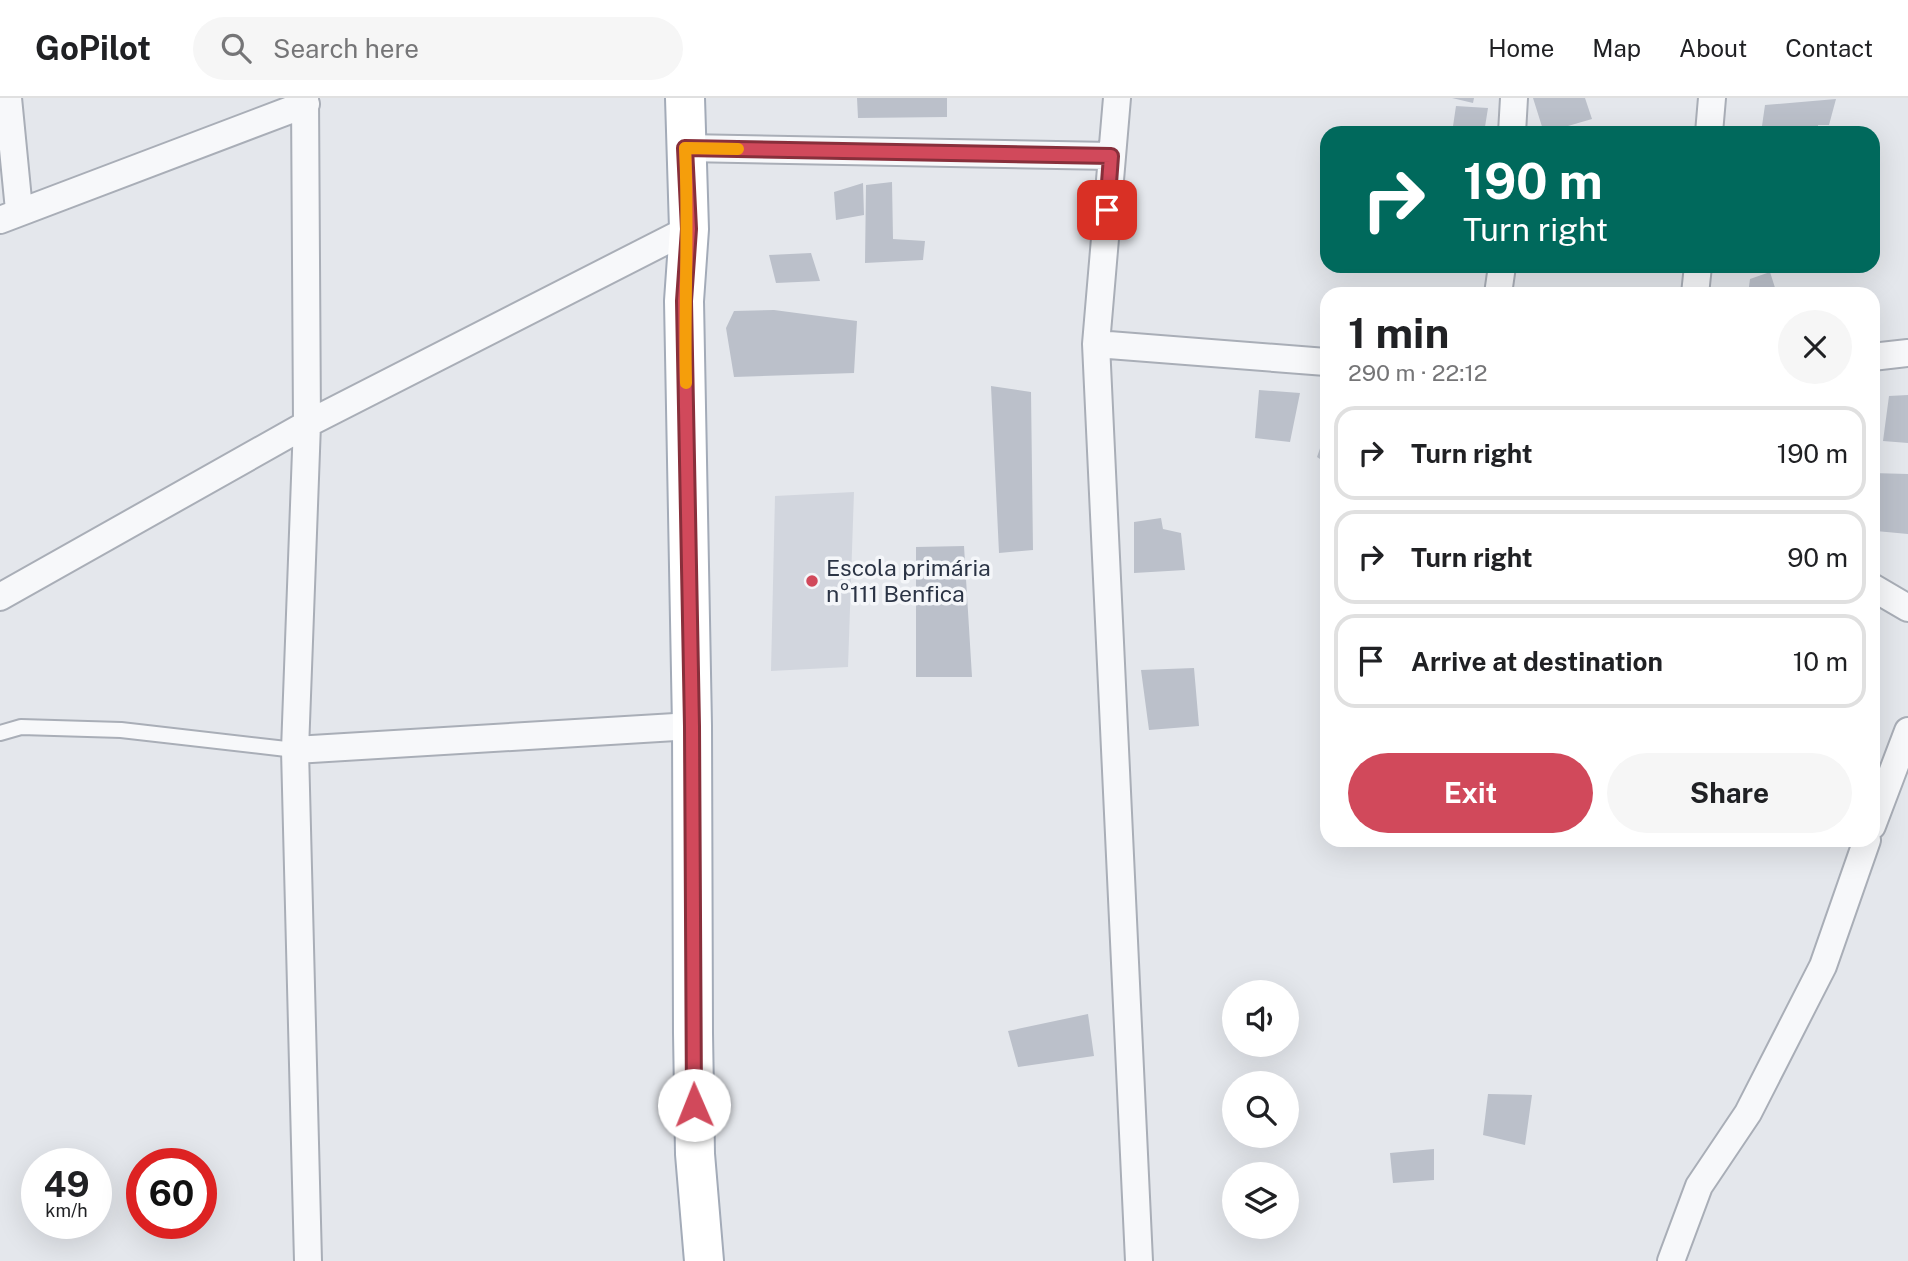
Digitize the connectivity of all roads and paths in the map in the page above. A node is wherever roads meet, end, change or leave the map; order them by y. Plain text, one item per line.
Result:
1 (8, 98) edge
2 (685, 98) edge
3 (1117, 98) edge
4 (1514, 98) edge
5 (1712, 98) edge
6 (305, 101) edge
7 (1512, 126) edge
8 (1710, 126) edge
9 (685, 148) junction
10 (1111, 156) junction
11 (10, 215) edge
12 (689, 229) junction
13 (1096, 344) junction
14 (1908, 353) edge
15 (1880, 356) edge
16 (1320, 362) edge
17 (307, 424) junction
18 (1880, 592) edge
19 (0, 597) edge
20 (1908, 608) edge
21 (692, 726) junction
22 (1908, 731) edge
23 (0, 733) edge
24 (295, 750) junction
25 (1880, 805) edge
26 (1865, 847) edge
27 (308, 1261) edge
28 (704, 1261) edge
29 (1139, 1261) edge
30 (1671, 1261) edge

1 - 11 street
2 - 9 main road
3 - 10 street
4 - 7 street
5 - 8 street
6 - 11 street
6 - 17 street
9 - 10 street
9 - 12 main road
10 - 13 street
12 - 17 street
12 - 21 main road
13 - 16 street
13 - 29 street
14 - 15 street
17 - 19 street
17 - 24 street
18 - 20 street
21 - 24 street
21 - 28 main road
22 - 25 street
23 - 24 lane
24 - 27 street
26 - 30 street

